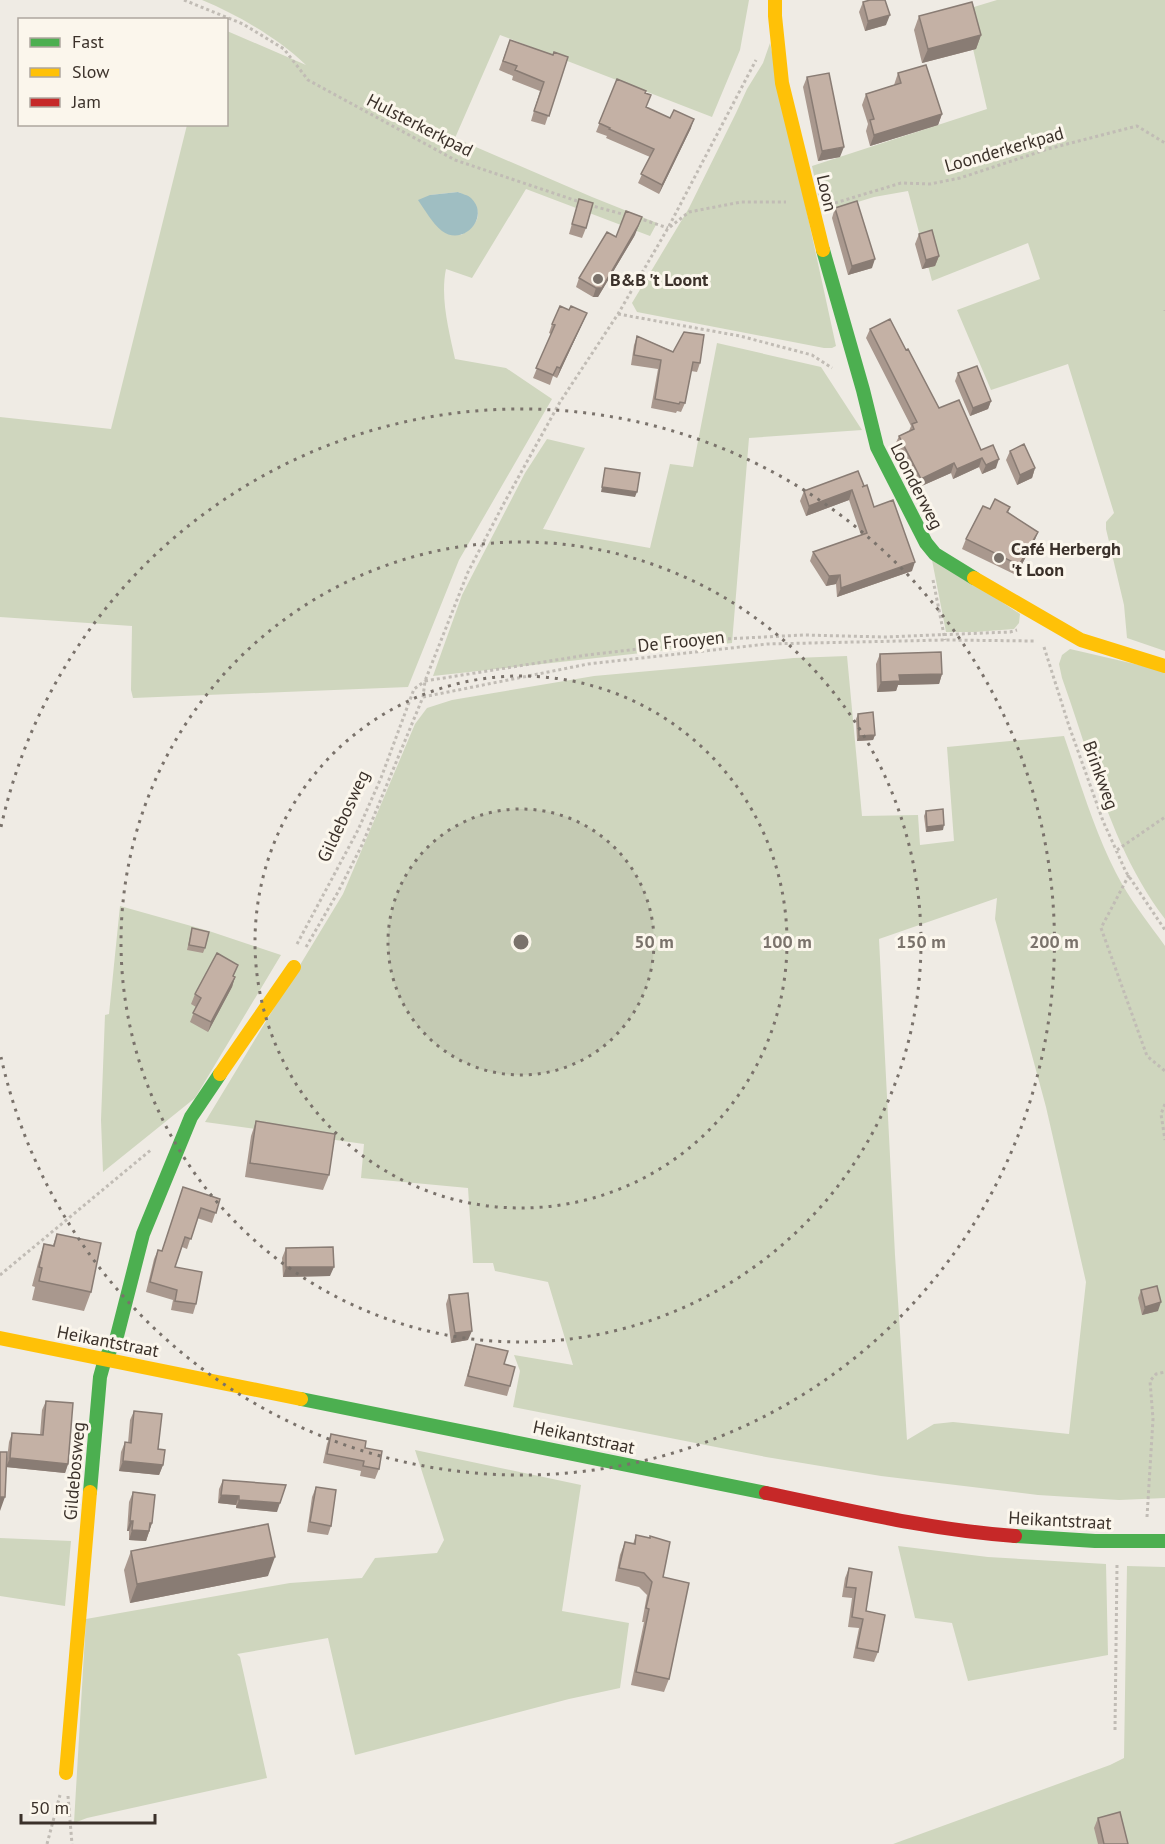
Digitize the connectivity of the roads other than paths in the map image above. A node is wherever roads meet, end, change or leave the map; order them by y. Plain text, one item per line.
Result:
1 (775, 0) edge
2 (863, 390) joint
3 (1165, 666) edge
4 (294, 967) road end
5 (0, 1338) edge
6 (105, 1359) junction
7 (1165, 1541) edge
8 (66, 1773) road end

1 - 2 street, Loon
2 - 3 street, Loonderweg
4 - 6 street, Gildebosweg
5 - 6 street, Heikantstraat
6 - 7 street, Heikantstraat
6 - 8 street, Gildebosweg

